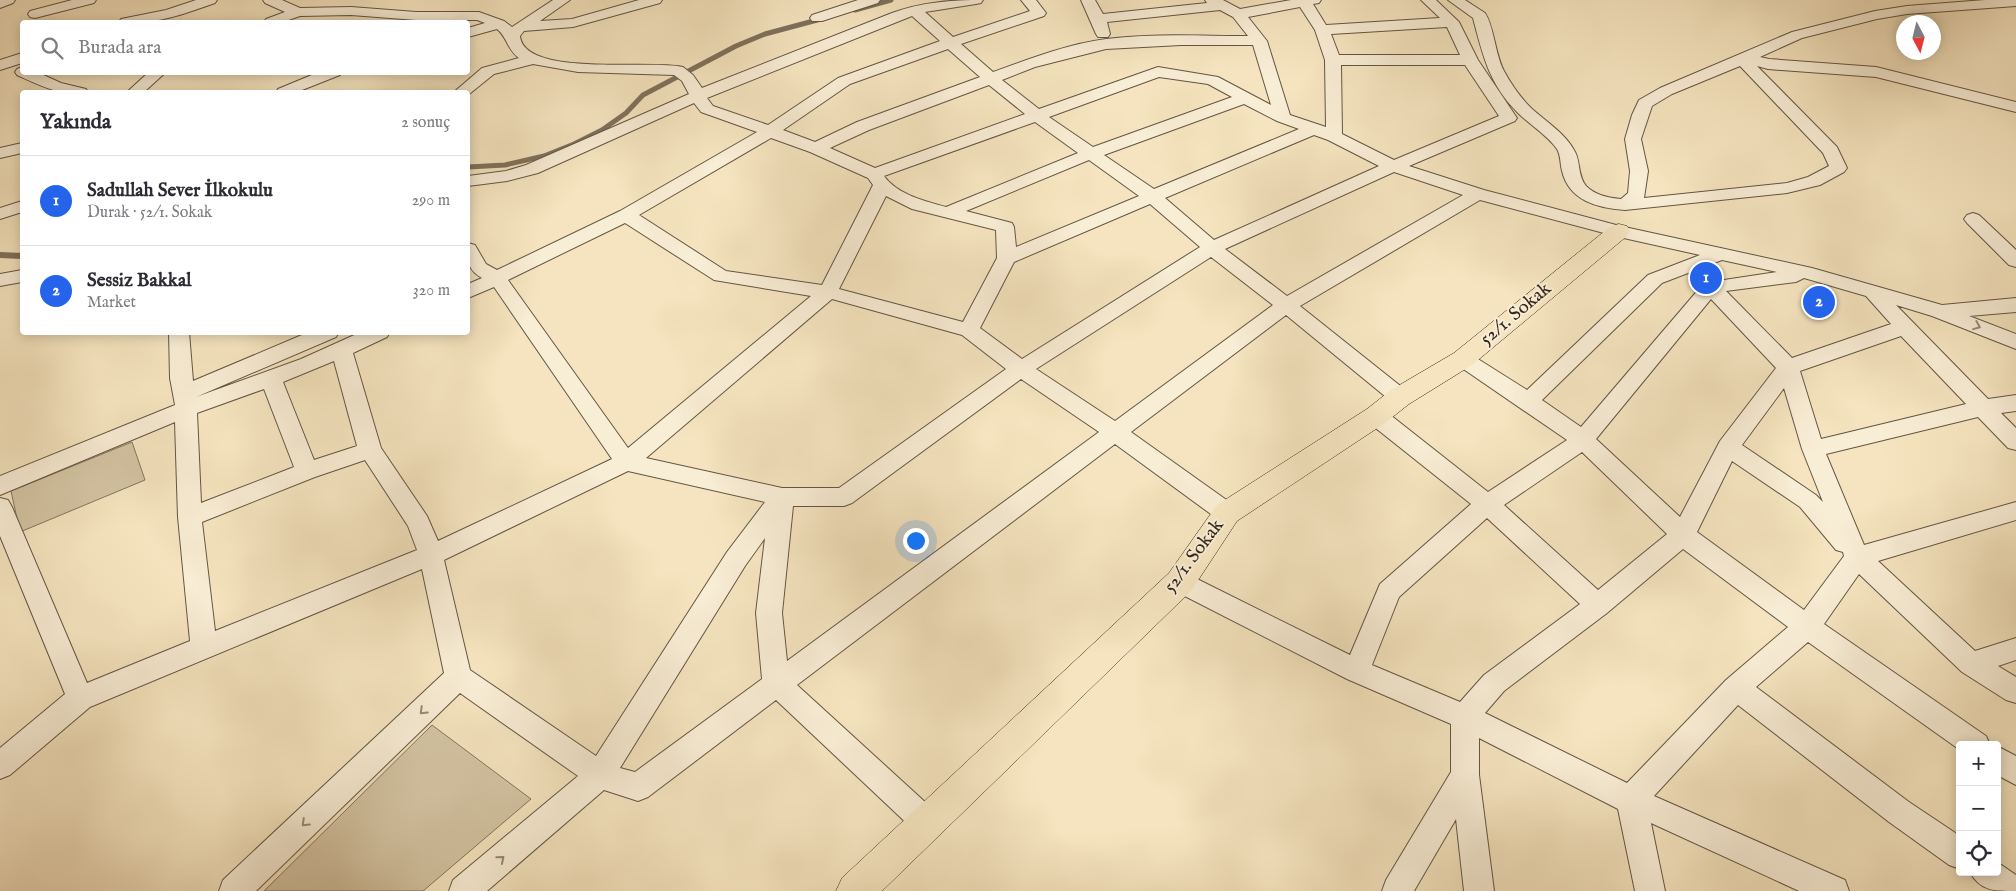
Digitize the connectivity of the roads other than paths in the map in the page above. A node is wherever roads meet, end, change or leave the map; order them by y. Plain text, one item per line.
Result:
1 (8, 0) edge
2 (89, 0) edge
3 (210, 0) edge
4 (270, 0) edge
5 (364, 0) edge
6 (655, 0) edge
7 (873, 0) edge
8 (976, 0) edge
9 (1028, 0) edge
10 (1088, 0) edge
11 (1428, 0) edge
12 (1455, 0) edge
13 (559, 1) edge
14 (1307, 1) edge
15 (2016, 2) edge
16 (1216, 3) edge
17 (0, 4) edge
18 (914, 10) junction
19 (351, 11) junction
20 (298, 12) junction
21 (34, 14) dead end
22 (1238, 14) junction
23 (817, 18) dead end
24 (1098, 19) junction
25 (137, 20) edge
26 (276, 20) edge
27 (1452, 22) junction
28 (499, 24) junction
29 (1322, 30) junction
30 (516, 31) junction
31 (470, 32) edge
32 (1259, 41) junction
33 (951, 42) junction
34 (1106, 44) junction
35 (20, 59) edge
36 (1744, 59) junction
37 (533, 60) junction
38 (1333, 60) junction
39 (1470, 60) junction
40 (2, 64) edge
41 (20, 71) edge
42 (30, 75) edge
43 (155, 75) edge
44 (326, 75) edge
45 (991, 79) junction
46 (70, 90) edge
47 (137, 90) edge
48 (289, 90) edge
49 (464, 90) edge
50 (697, 96) junction
51 (1244, 98) junction
52 (2016, 106) edge
53 (1037, 116) junction
54 (1283, 118) junction
55 (1313, 129) junction
56 (771, 131) junction
57 (1334, 136) junction
58 (20, 148) edge
59 (816, 148) junction
60 (0, 153) edge
61 (1090, 154) junction
62 (1393, 166) junction
63 (878, 179) junction
64 (470, 181) edge
65 (1478, 194) junction
66 (1153, 197) junction
67 (20, 207) edge
68 (946, 213) junction
69 (0, 214) edge
70 (626, 215) junction
71 (1622, 218) junction
72 (1973, 219) dead end
73 (1212, 248) junction
74 (470, 253) edge
75 (1722, 253) junction
76 (1007, 258) junction
77 (2016, 261) edge
78 (481, 273) edge
79 (1812, 274) junction
80 (20, 276) edge
81 (0, 280) edge
82 (1711, 287) junction
83 (470, 289) edge
84 (828, 292) junction
85 (1873, 293) junction
86 (1286, 305) junction
87 (2016, 305) edge
88 (1938, 311) junction
89 (1905, 326) junction
90 (969, 330) junction
91 (179, 335) edge
92 (323, 335) edge
93 (374, 335) edge
94 (2016, 342) edge
95 (342, 350) junction
96 (1462, 359) junction
97 (1788, 367) junction
98 (1021, 369) junction
99 (271, 379) junction
100 (1400, 397) junction
101 (185, 401) junction
102 (1528, 401) junction
103 (2016, 402) edge
104 (1981, 408) junction
105 (1376, 416) junction
106 (1115, 432) junction
107 (1582, 440) junction
108 (2016, 442) edge
109 (1728, 447) junction
110 (1813, 448) junction
111 (370, 450) junction
112 (626, 462) junction
113 (307, 471) junction
114 (0, 486) edge
115 (782, 497) junction
116 (1487, 504) junction
117 (0, 506) edge
118 (2016, 511) edge
119 (1227, 513) junction
120 (190, 517) junction
121 (1683, 535) junction
122 (431, 555) junction
123 (1857, 557) junction
124 (1180, 582) junction
125 (1598, 605) junction
126 (1807, 627) junction
127 (204, 646) junction
128 (2016, 650) edge
129 (1971, 664) junction
130 (1356, 671) junction
131 (458, 677) junction
132 (776, 683) junction
133 (1736, 688) junction
134 (2016, 691) edge
135 (80, 698) junction
136 (1465, 717) junction
137 (1970, 741) edge
138 (2001, 762) edge
139 (0, 766) edge
140 (2016, 772) edge
141 (600, 775) junction
142 (1465, 775) junction
143 (1631, 800) junction
144 (926, 822) junction
145 (1956, 851) edge
146 (1991, 876) edge
147 (1830, 890) edge
148 (234, 891) edge
149 (464, 891) edge
150 (855, 891) edge
151 (1397, 891) edge
152 (1479, 891) edge
153 (1650, 891) edge
154 (2012, 891) edge

1 - 17 street
2 - 21 street
3 - 25 street
4 - 20 street
5 - 19 street
6 - 30 street
7 - 23 street
8 - 18 street
9 - 33 street
10 - 24 street
11 - 27 street
12 - 71 street
13 - 30 street
14 - 22 street
14 - 29 street
15 - 36 street
16 - 22 street
16 - 24 street
18 - 33 street
18 - 50 street
19 - 20 street
19 - 28 street
20 - 26 street
22 - 32 street
24 - 34 street
27 - 29 street
27 - 39 street
28 - 30 street
28 - 31 street
29 - 38 street
30 - 37 street
32 - 34 street
32 - 54 street
33 - 45 street
33 - 56 street
34 - 45 street
35 - 40 street
36 - 52 street
36 - 71 street
36 - 71 street
37 - 49 street
37 - 50 street
38 - 39 street
38 - 57 street
39 - 62 street
40 - 41 street
42 - 46 street
43 - 47 street
44 - 48 street
45 - 53 street
45 - 59 street
50 - 56 street
50 - 64 street
51 - 53 street
51 - 54 street
51 - 61 street
53 - 61 street
53 - 63 street
54 - 55 street
55 - 57 street
55 - 66 street
56 - 59 street
56 - 70 street
57 - 62 street
58 - 60 street
59 - 63 street
61 - 66 street
61 - 68 street
62 - 65 street
62 - 73 street
63 - 68 street
63 - 84 street
65 - 71 street
65 - 86 street
66 - 73 street
66 - 76 street
67 - 69 street
68 - 76 street
70 - 78 street
70 - 84 street
71 - 75 street
71 - 96 main road, 52/1. Sokak
72 - 77 street
73 - 86 street
73 - 98 street
74 - 78 street
75 - 79 street
75 - 102 street
76 - 90 street
78 - 83 street
78 - 112 street
79 - 82 street
79 - 85 street
80 - 81 street
82 - 97 street
82 - 107 street
84 - 90 street
84 - 112 street
85 - 88 street
85 - 89 street
86 - 100 street
86 - 106 street
87 - 88 street
88 -> 94 street
89 - 97 street
89 - 104 street
90 - 98 street
91 - 101 street
92 - 101 street
93 - 95 street
95 - 99 street
95 - 111 street
96 - 100 main road, 52/1. Sokak
96 - 102 street
97 - 109 street
97 - 110 street
98 - 106 street
98 - 115 street
99 - 101 street
99 - 113 street
100 - 105 main road, 52/1. Sokak
101 - 114 street
101 - 120 street
102 - 107 street
103 - 104 street
104 - 108 street
104 - 110 street
105 - 116 street
105 - 119 main road, 52/1. Sokak
106 - 119 street
106 - 132 street
107 - 116 street
107 - 121 street
109 - 121 street
109 - 123 street
110 - 123 street
111 - 113 street
111 - 122 street
112 - 115 street
112 - 122 street
113 - 120 street
115 - 132 street
115 - 141 street
116 - 125 street
116 - 130 street
117 - 135 street
118 - 123 street
119 - 124 main road, 52/1. Sokak
120 - 127 street
121 - 125 street
121 - 126 street
122 - 127 street
122 - 131 street
123 - 126 street
123 - 129 street
124 - 130 street
124 - 144 main road, 52/1. Sokak
125 - 136 street
126 - 133 street
126 - 137 street
127 - 135 street
128 - 129 street
129 - 134 street
130 - 136 street
131 - 141 street
131 -> 148 street
132 - 141 street
132 - 144 street
133 - 143 street
133 - 145 street
135 - 139 street
136 - 142 street
136 - 143 street
138 - 140 street
149 -> 141 street
142 - 151 street
142 - 152 street
143 - 147 street
143 - 153 street
144 - 150 main road, 52/1. Sokak
146 - 154 street

